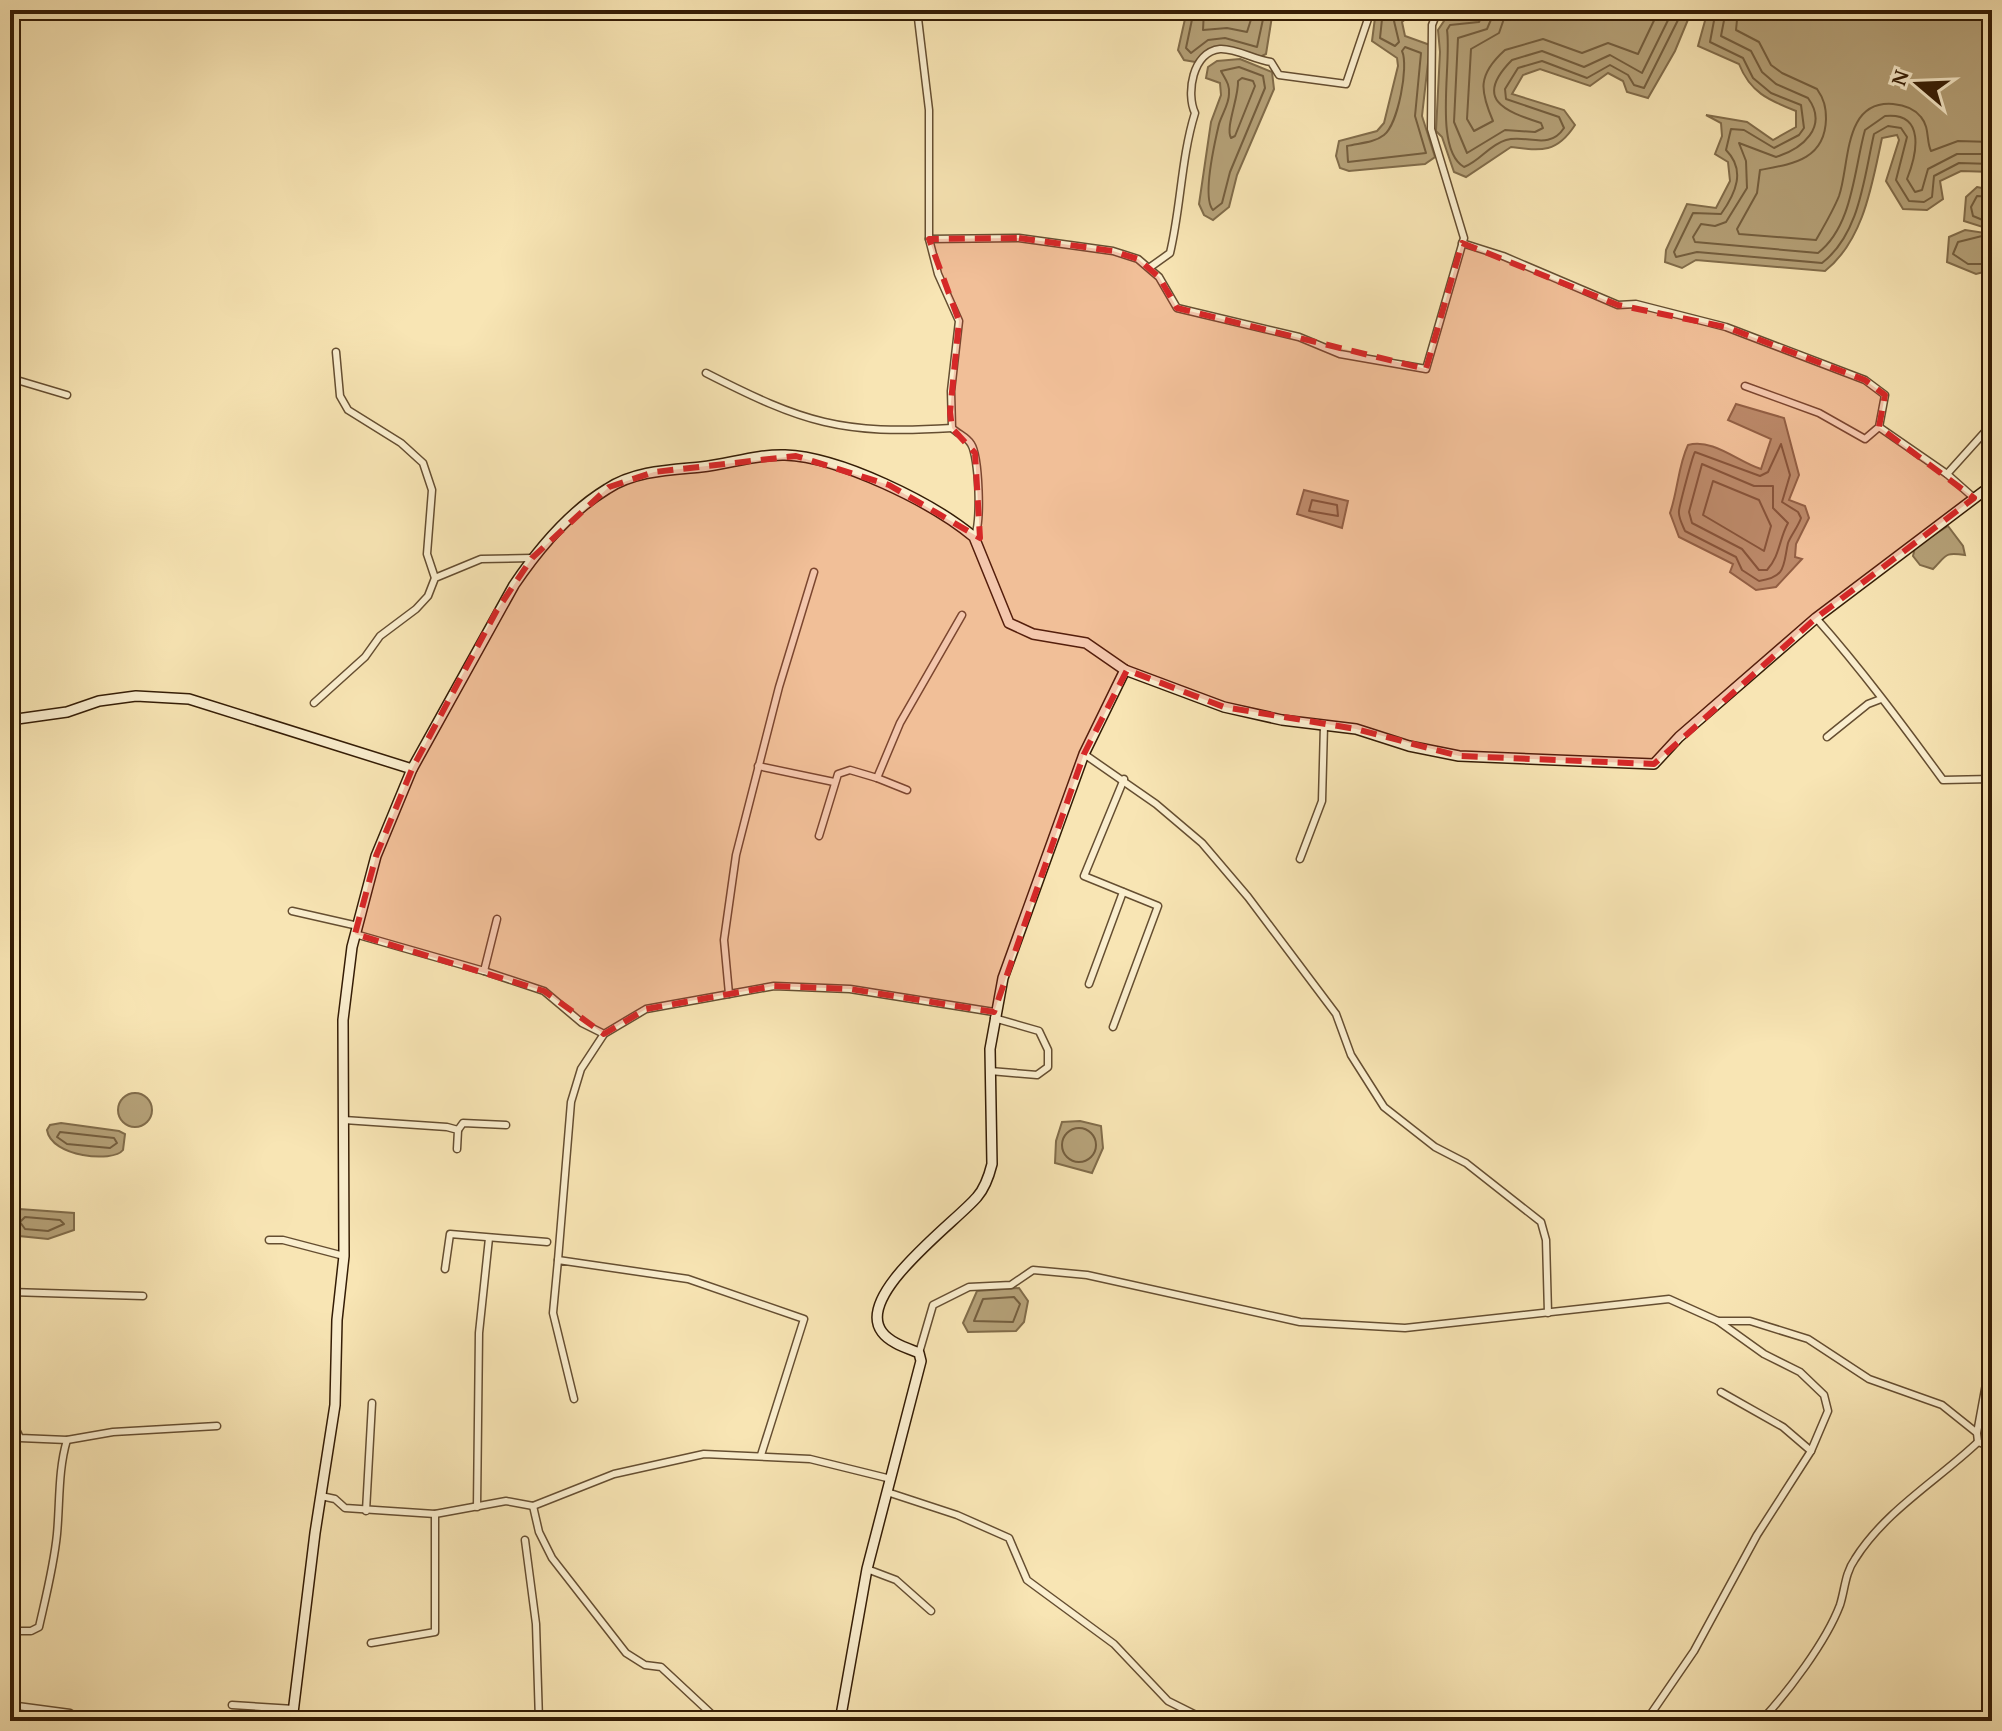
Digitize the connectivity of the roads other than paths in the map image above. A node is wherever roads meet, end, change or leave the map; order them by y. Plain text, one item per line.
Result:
1 (917, 10) edge
2 (1371, 10) edge
3 (1471, 10) edge
4 (929, 239) junction
5 (1462, 243) junction
6 (1149, 268) junction
7 (336, 352) dead end
8 (706, 373) dead end
9 (10, 378) edge
10 (1745, 386) dead end
11 (67, 395) dead end
12 (1992, 424) edge
13 (1879, 427) junction
14 (952, 428) junction
15 (1947, 474) junction
16 (1992, 485) edge
17 (1974, 498) junction
18 (974, 537) junction
19 (532, 558) junction
20 (814, 572) dead end
21 (435, 578) junction
22 (962, 615) dead end
23 (1816, 618) junction
24 (1125, 670) junction
25 (1881, 699) junction
26 (314, 703) dead end
27 (10, 720) edge
28 (1324, 725) junction
29 (1827, 737) dead end
30 (1085, 750) junction
31 (758, 766) junction
32 (412, 769) junction
33 (877, 778) junction
34 (1124, 779) junction
35 (1992, 779) edge
36 (834, 782) junction
37 (907, 790) dead end
38 (819, 836) dead end
39 (1300, 859) dead end
40 (1123, 892) junction
41 (292, 911) dead end
42 (497, 919) dead end
43 (356, 930) junction
44 (484, 971) junction
45 (1089, 984) dead end
46 (729, 994) junction
47 (994, 1015) junction
48 (1113, 1027) dead end
49 (604, 1034) junction
50 (990, 1071) junction
51 (344, 1120) junction
52 (506, 1125) dead end
53 (458, 1130) junction
54 (457, 1149) dead end
55 (489, 1238) junction
56 (269, 1240) dead end
57 (547, 1242) dead end
58 (344, 1256) junction
59 (558, 1260) junction
60 (445, 1269) dead end
61 (11, 1292) edge
62 (143, 1296) dead end
63 (1548, 1313) junction
64 (10, 1314) edge
65 (1718, 1321) junction
66 (10, 1333) edge
67 (1992, 1351) edge
68 (919, 1353) junction
69 (10, 1371) edge
70 (1721, 1392) dead end
71 (574, 1399) dead end
72 (372, 1403) dead end
73 (10, 1417) edge
74 (217, 1426) dead end
75 (1977, 1433) junction
76 (67, 1440) junction
77 (1978, 1442) junction
78 (1992, 1447) edge
79 (1811, 1451) junction
80 (761, 1455) junction
81 (891, 1479) junction
82 (887, 1492) junction
83 (321, 1496) junction
84 (533, 1506) junction
85 (477, 1507) junction
86 (366, 1511) junction
87 (435, 1514) junction
88 (525, 1540) dead end
89 (867, 1569) junction
90 (931, 1611) dead end
91 (10, 1631) edge
92 (371, 1643) dead end
93 (10, 1705) edge
94 (232, 1705) dead end
95 (294, 1709) junction
96 (539, 1720) edge
97 (83, 1721) edge
98 (292, 1721) edge
99 (507, 1721) edge
100 (719, 1721) edge
101 (840, 1721) edge
102 (1208, 1721) edge
103 (1646, 1721) edge
104 (1761, 1721) edge

1 - 4 street
2 - 6 street
3 - 5 street
4 - 6 street
4 - 14 street
5 - 6 street
5 - 13 street
7 - 21 street
8 - 14 street
9 - 11 street
10 - 13 street
12 - 15 street
13 - 15 street
14 - 18 street
15 - 17 street
16 - 17 main road
17 - 23 main road
18 - 19 main road
18 - 24 main road
19 - 21 street
19 - 32 main road
20 - 31 street
21 - 26 street
22 - 33 street
23 - 25 street
23 - 28 main road
24 - 28 main road
24 - 30 main road
25 - 29 street
25 - 35 street
27 - 32 main road
28 - 39 street
30 - 34 street
30 - 47 main road
31 - 36 street
31 - 46 street
32 - 43 main road
33 - 36 street
33 - 37 street
34 - 40 street
34 - 63 street
36 - 38 street
40 - 45 street
40 - 48 street
41 - 43 street
42 - 44 street
43 - 44 street
43 - 51 main road
44 - 49 street
46 - 47 street
46 - 49 street
47 - 50 main road
47 - 50 street
49 - 59 street
50 - 68 main road
51 - 53 street
51 - 58 main road
52 - 53 street
53 - 54 street
55 - 57 street
55 - 60 street
55 - 85 street
56 - 58 street
58 - 83 main road
59 - 71 street
59 - 80 street
61 - 62 street
61 - 64 street
63 - 65 street
63 - 68 street
65 - 75 street
65 - 79 street
66 - 69 street
67 - 75 street
68 - 81 main road
70 - 79 street
72 - 86 street
73 - 76 street
74 - 76 street
75 - 77 street
76 - 91 street
77 - 78 street
77 - 104 street
79 - 103 street
80 - 81 street
80 - 84 street
81 - 82 main road
82 - 89 main road
82 - 102 street
83 - 86 street
83 - 95 main road
84 - 85 street
84 - 100 street
85 - 87 street
86 - 87 street
87 - 92 street
88 - 96 street
89 - 90 street
89 - 101 main road
93 - 97 street
94 - 95 street
95 - 98 main road
96 - 99 street

